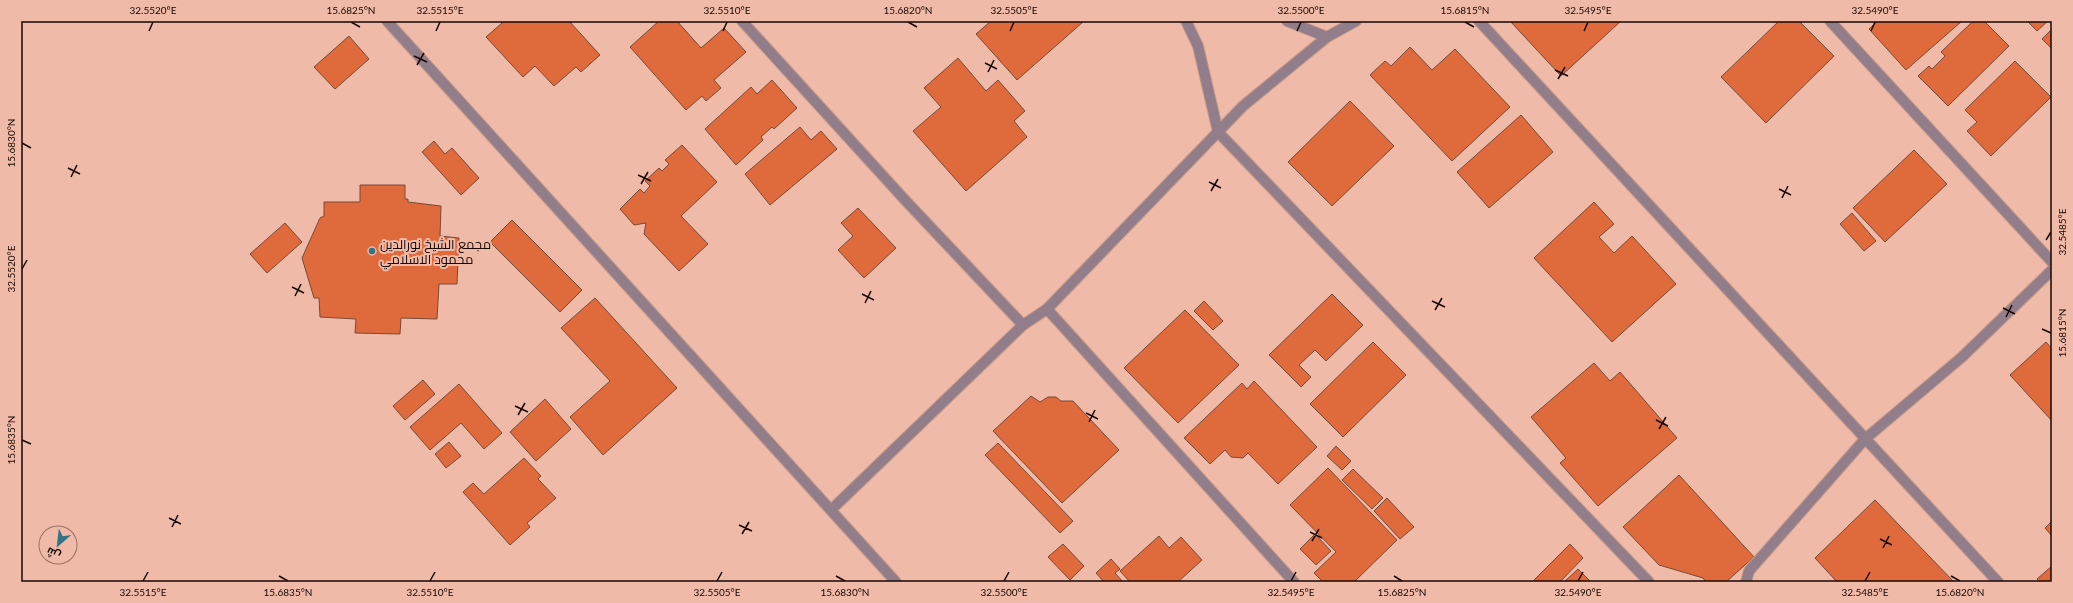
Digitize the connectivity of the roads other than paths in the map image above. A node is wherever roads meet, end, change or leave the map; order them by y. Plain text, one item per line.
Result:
1 (387, 21) edge
2 (742, 21) edge
3 (1186, 21) edge
4 (1287, 21) edge
5 (1356, 21) edge
6 (1480, 21) edge
7 (1830, 21) edge
8 (1327, 37) junction
9 (1218, 132) junction
10 (2052, 262) edge
11 (2052, 270) edge
12 (1047, 309) junction
13 (1023, 325) junction
14 (1865, 439) junction
15 (832, 510) junction
16 (896, 582) edge
17 (1294, 582) edge
18 (1650, 582) edge
19 (1746, 582) edge
20 (1998, 582) edge

1 - 15 street
2 - 13 street
3 - 9 street
4 - 8 street
5 - 8 street
6 - 14 street
7 - 10 street
8 - 9 street
9 - 12 street
9 - 18 street
11 - 14 street
12 - 13 street
12 - 17 street
13 - 15 street
14 - 19 street
14 - 20 street
15 - 16 street

